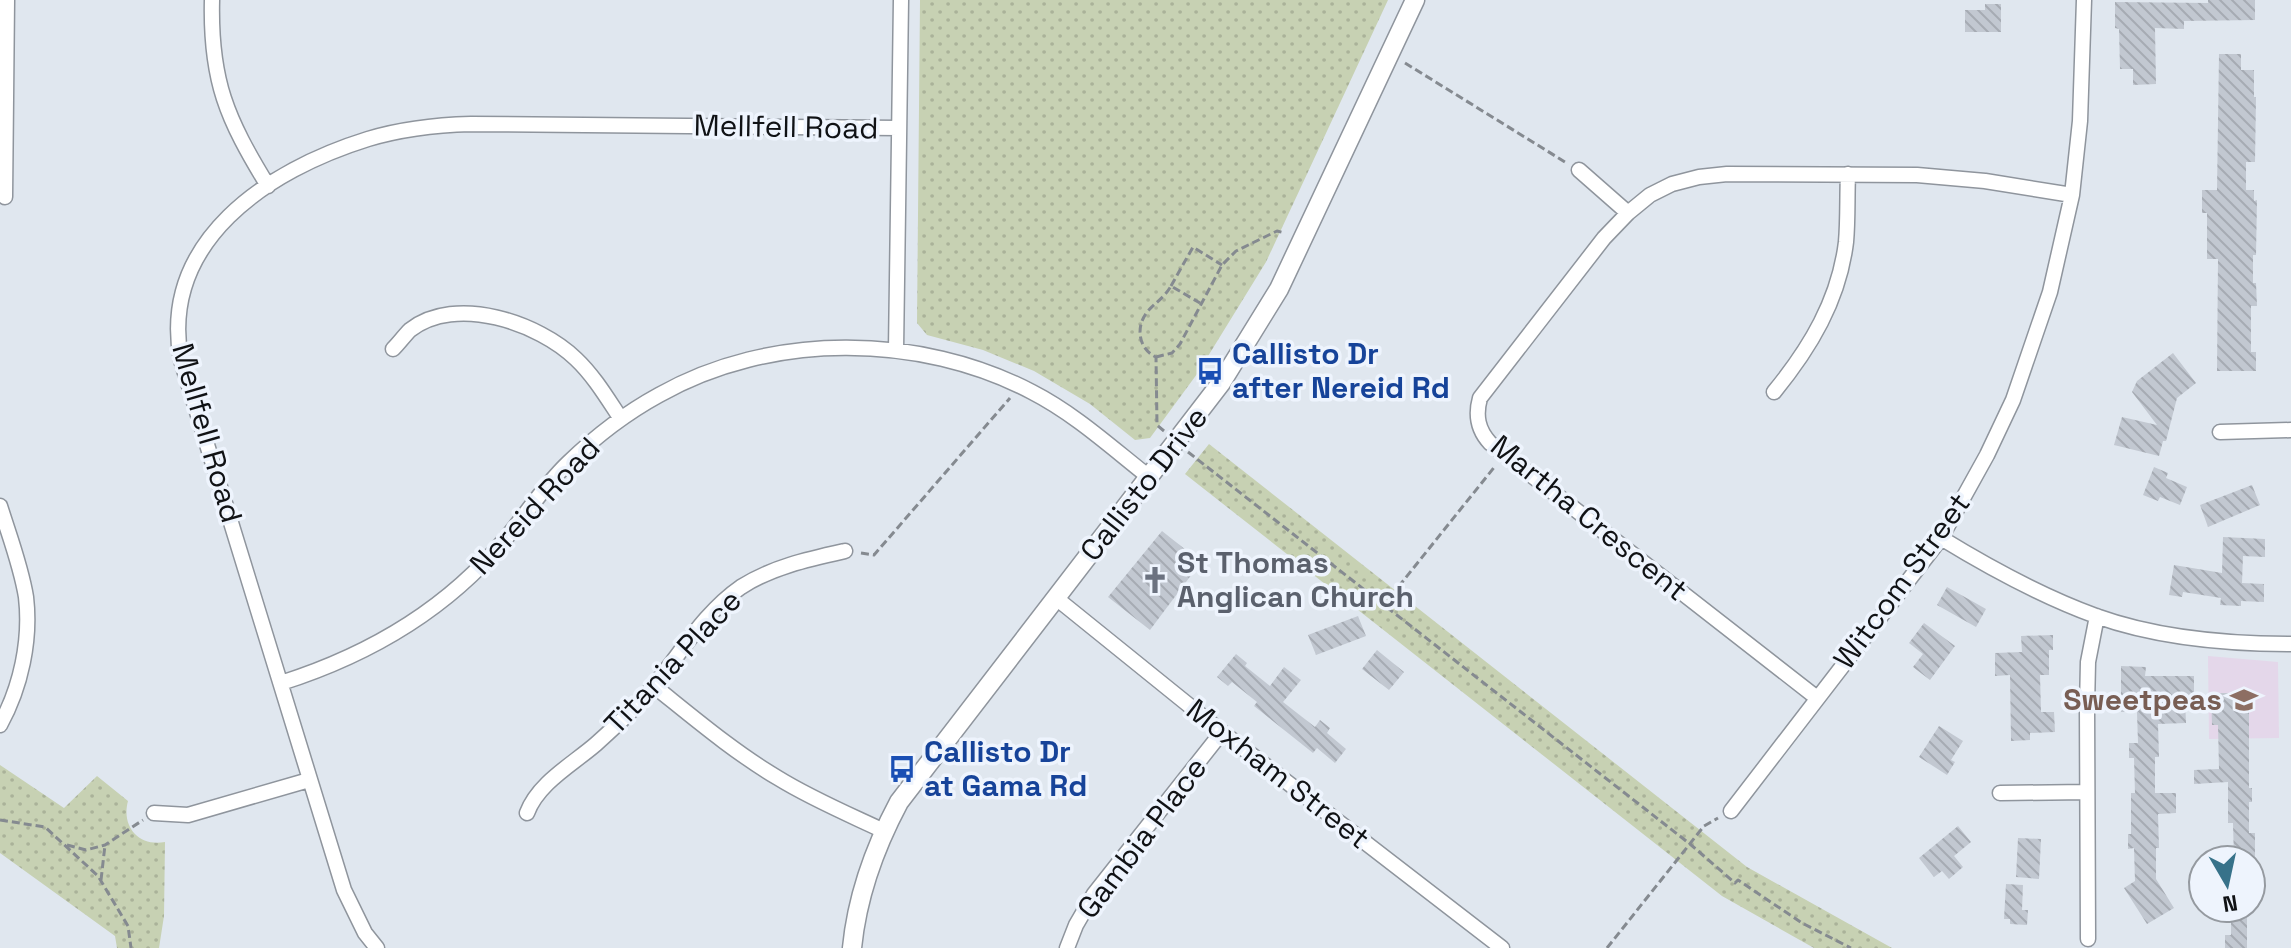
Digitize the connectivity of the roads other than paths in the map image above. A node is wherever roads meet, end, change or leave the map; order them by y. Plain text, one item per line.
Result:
1 (7, 0) edge
2 (212, 0) edge
3 (901, 0) edge
4 (1415, 0) edge
5 (2084, 0) edge
6 (899, 128) junction
7 (1579, 170) road end
8 (1848, 174) junction
9 (268, 186) junction
10 (2072, 195) junction
11 (5, 197) dead end
12 (1628, 213) junction
13 (393, 349) dead end
14 (896, 350) junction
15 (1774, 392) dead end
16 (621, 419) junction
17 (2291, 430) edge
18 (2220, 432) dead end
19 (1149, 477) junction
20 (0, 506) edge
21 (1941, 538) junction
22 (845, 551) road end
23 (1056, 598) junction
24 (2097, 616) junction
25 (2291, 644) edge
26 (281, 683) junction
27 (654, 686) junction
28 (1817, 698) junction
29 (0, 725) edge
30 (1222, 732) junction
31 (309, 780) junction
32 (2086, 792) junction
33 (2000, 793) dead end
34 (1731, 811) road end
35 (154, 813) road end
36 (527, 813) dead end
37 (884, 831) junction
38 (2088, 939) dead end
39 (377, 948) edge
40 (852, 948) edge
41 (1067, 948) edge
42 (1502, 948) edge

1 - 11 street
2 - 9 street
3 - 6 street
4 - 19 street, Callisto Drive
5 - 10 street, Witcom Street
6 - 9 street, Mellfell Road
6 - 14 street
7 - 12 street
8 - 10 street, Martha Crescent
8 - 12 street, Martha Crescent
8 - 15 street
9 - 26 street, Mellfell Road
10 - 21 street, Witcom Street
12 - 28 street, Martha Crescent
13 - 16 street
14 - 16 street, Nereid Road
14 - 19 street, Nereid Road
16 - 26 street, Nereid Road
17 - 18 street
19 - 23 street, Callisto Drive
20 - 29 street
21 - 24 street
21 - 28 street, Witcom Street
22 - 27 street, Titania Place
23 - 30 street, Moxham Street
23 - 37 street, Callisto Drive
24 - 25 street
24 - 32 street
26 - 31 street, Mellfell Road
27 - 36 street, Titania Place
27 - 37 street
28 - 34 street, Witcom Street
30 - 41 street, Gambia Place
30 - 42 street, Moxham Street
31 - 35 street
31 - 39 street, Mellfell Road
32 - 33 street
32 - 38 street
37 - 40 street, Callisto Drive

